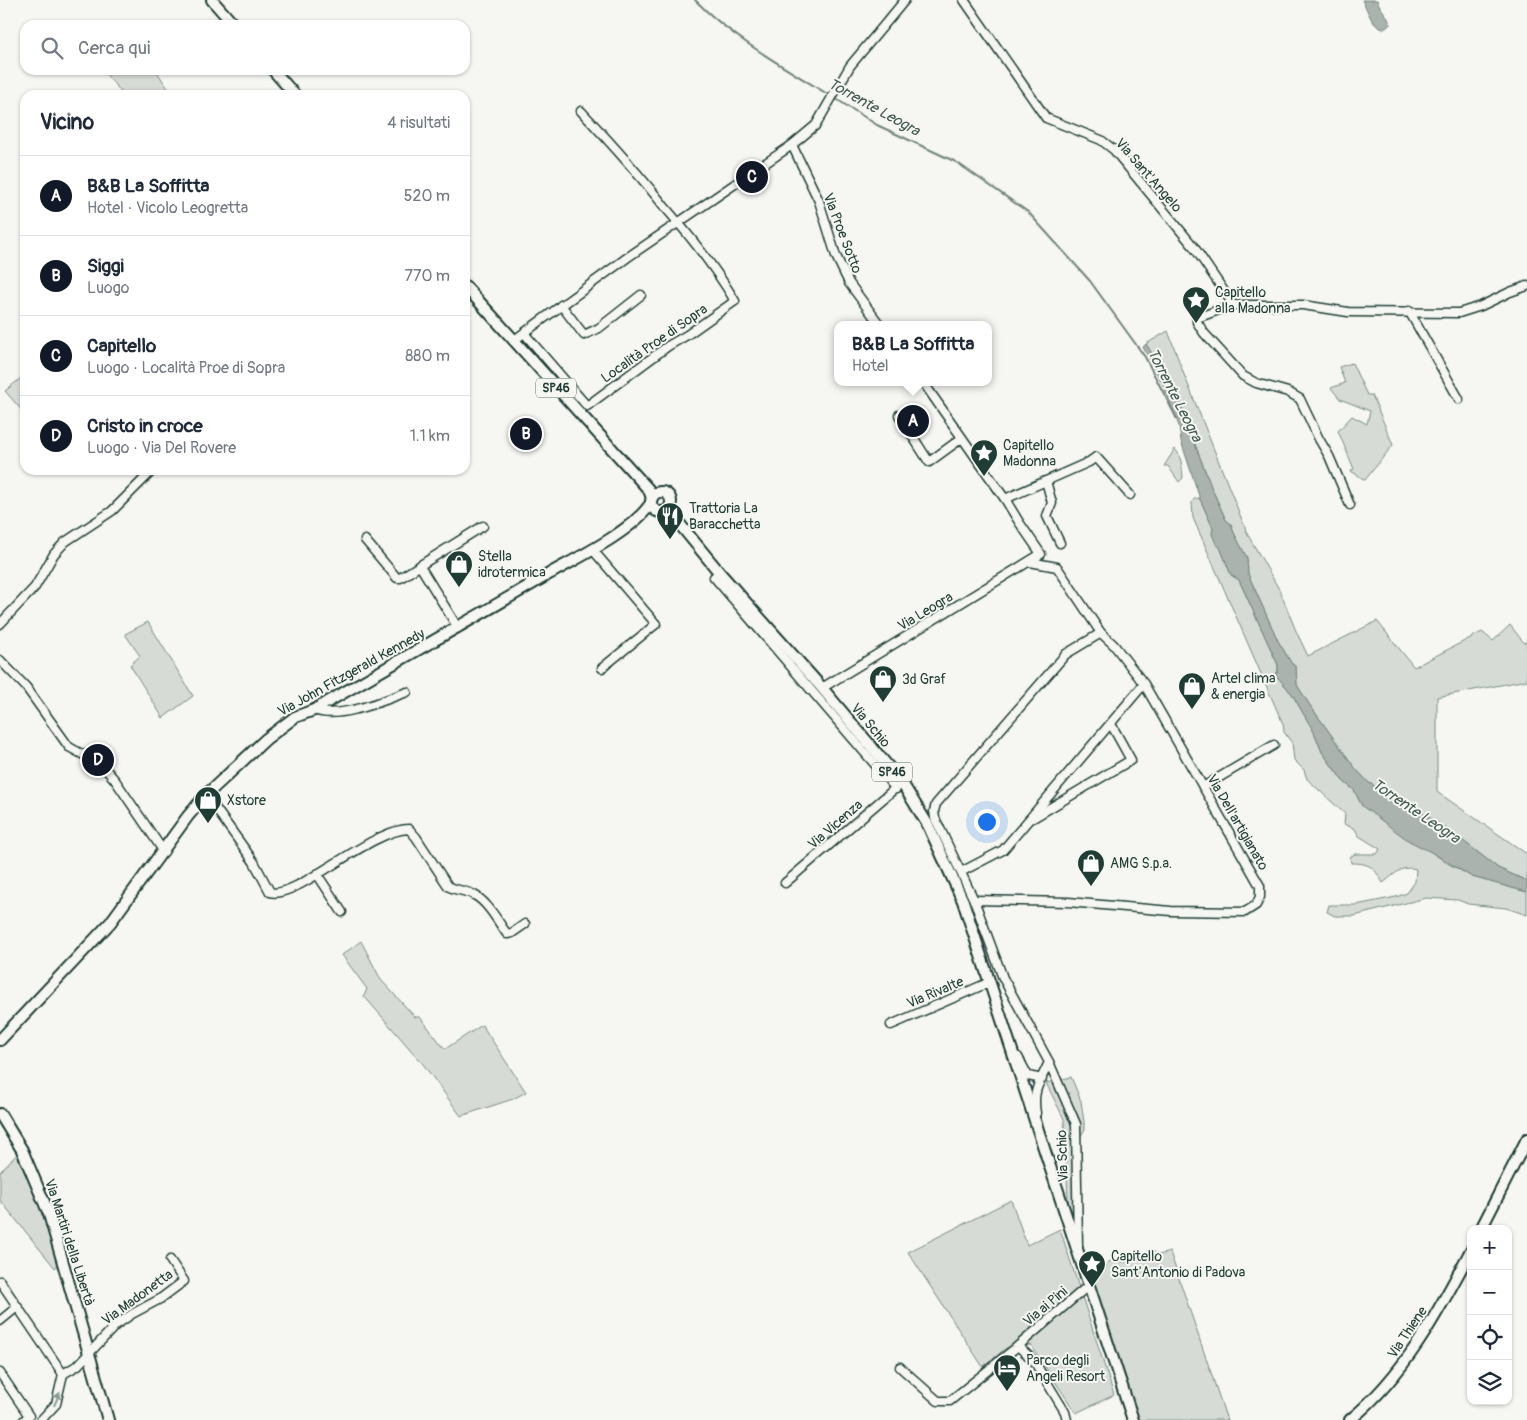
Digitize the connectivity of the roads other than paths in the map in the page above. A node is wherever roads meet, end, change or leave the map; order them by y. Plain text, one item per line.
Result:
1 (212, 0) edge
2 (905, 0) edge
3 (964, 0) edge
4 (230, 20) edge
5 (277, 75) edge
6 (291, 90) edge
7 (581, 111) dead end
8 (792, 145) junction
9 (679, 223) junction
10 (1527, 286) edge
11 (470, 292) edge
12 (641, 295) dead end
13 (1232, 305) junction
14 (561, 306) junction
15 (1409, 311) junction
16 (877, 321) edge
17 (524, 333) junction
18 (513, 341) junction
19 (926, 386) edge
20 (1459, 399) dead end
21 (899, 415) dead end
22 (962, 438) junction
23 (148, 475) edge
24 (1046, 481) junction
25 (1130, 495) dead end
26 (1006, 499) junction
27 (658, 504) junction
28 (1350, 505) dead end
29 (483, 526) dead end
30 (365, 540) dead end
31 (1060, 543) dead end
32 (592, 549) junction
33 (1030, 562) junction
34 (420, 566) junction
35 (714, 576) dead end
36 (0, 624) edge
37 (458, 628) junction
38 (1100, 633) junction
39 (0, 660) edge
40 (602, 668) dead end
41 (1144, 684) junction
42 (822, 688) junction
43 (407, 692) dead end
44 (314, 710) junction
45 (1111, 724) junction
46 (1274, 745) dead end
47 (899, 786) junction
48 (1203, 787) junction
49 (206, 795) junction
50 (1027, 822) junction
51 (164, 852) junction
52 (961, 872) junction
53 (317, 874) junction
54 (785, 883) dead end
55 (974, 900) junction
56 (342, 912) dead end
57 (525, 924) dead end
58 (990, 982) junction
59 (890, 1025) dead end
60 (0, 1040) edge
61 (1010, 1044) junction
62 (1049, 1062) junction
63 (1039, 1080) junction
64 (1024, 1087) junction
65 (0, 1114) edge
66 (1527, 1139) edge
67 (1041, 1142) junction
68 (1483, 1225) edge
69 (1078, 1254) junction
70 (1467, 1258) edge
71 (170, 1260) dead end
72 (0, 1281) edge
73 (1089, 1286) junction
74 (17, 1307) junction
75 (0, 1321) edge
76 (1018, 1346) junction
77 (90, 1354) junction
78 (900, 1367) dead end
79 (0, 1373) edge
80 (63, 1374) junction
81 (1128, 1404) junction
82 (24, 1420) edge
83 (41, 1420) edge
84 (108, 1420) edge
85 (1066, 1420) edge
86 (1127, 1420) edge
87 (1133, 1420) edge
88 (1350, 1420) edge

1 - 4 main road
2 - 8 street
3 - 13 street, Via Sant'Angelo
5 - 6 main road
7 - 9 street, Località Proe di Sopra
8 - 9 street
8 - 16 street, Via Proe Sotto
9 - 14 street
9 - 17 street, Località Proe di Sopra
10 - 15 street
11 - 18 main road, SP46
12 - 14 street
13 - 15 street
13 - 28 street
14 - 17 street
15 - 20 street
17 - 18 street
18 - 27 main road, SP46
19 - 22 street
21 - 22 street
22 - 26 street
23 - 36 street
24 - 25 street
24 - 26 street
24 - 31 street
26 - 33 street, Via Leogra
27 - 32 main road, Via John Fitzgerald Kennedy
27 - 42 main road, Via Schio / SP46
29 - 34 street
30 - 34 street
32 - 37 main road, Via John Fitzgerald Kennedy
32 - 40 street
33 - 38 street, Via Dell'artigianato
33 - 42 street, Via Leogra
34 - 37 street
35 - 47 street, Via Schio
37 - 44 main road, Via John Fitzgerald Kennedy
38 - 41 street, Via Dell'artigianato
38 - 52 street, Via Schio
39 - 51 street
41 - 45 street
41 - 48 street, Via Dell'artigianato
42 - 47 main road, Via Schio / SP46
43 - 44 street
44 - 49 main road, Via John Fitzgerald Kennedy
45 - 50 street
45 - 50 street
46 - 48 street
47 - 54 street, Via Vicenza
47 - 58 main road, Via Schio / SP46
48 - 55 street, Via Dell'artigianato
49 - 51 main road, Via John Fitzgerald Kennedy
49 - 53 street
50 - 52 street
51 - 60 main road, Via John Fitzgerald Kennedy
52 - 55 street, Via Schio
53 - 56 street
53 - 57 street
55 - 62 street, Via Schio
58 - 59 street, Via Rivalte
58 - 61 main road, Via Schio / SP46
61 - 63 street, Via Schio
61 - 64 main road, Via Schio / SP46
62 - 63 street, Via Schio
62 - 69 street, Via Schio
63 - 64 street
63 - 67 street, Via Schio
64 - 67 main road, Via Schio / SP46
65 - 77 main road, Via Martiri della Libertà
66 - 68 main road
67 - 69 main road, Via Schio / SP46
69 - 73 main road, Via Schio / SP46
70 - 88 main road, Via Thiene
71 - 77 street, Via Madonetta
72 - 74 street
73 - 76 street, Via ai Pini
73 - 81 main road, Via Schio / SP46
74 - 75 street
74 - 80 street
76 - 78 street, Via ai Pini
76 - 85 street
77 - 80 street
77 - 84 main road, Via Martiri della Libertà
79 - 82 street
83 -> 80 street
81 - 86 street
81 - 87 main road, Via Schio / SP46

